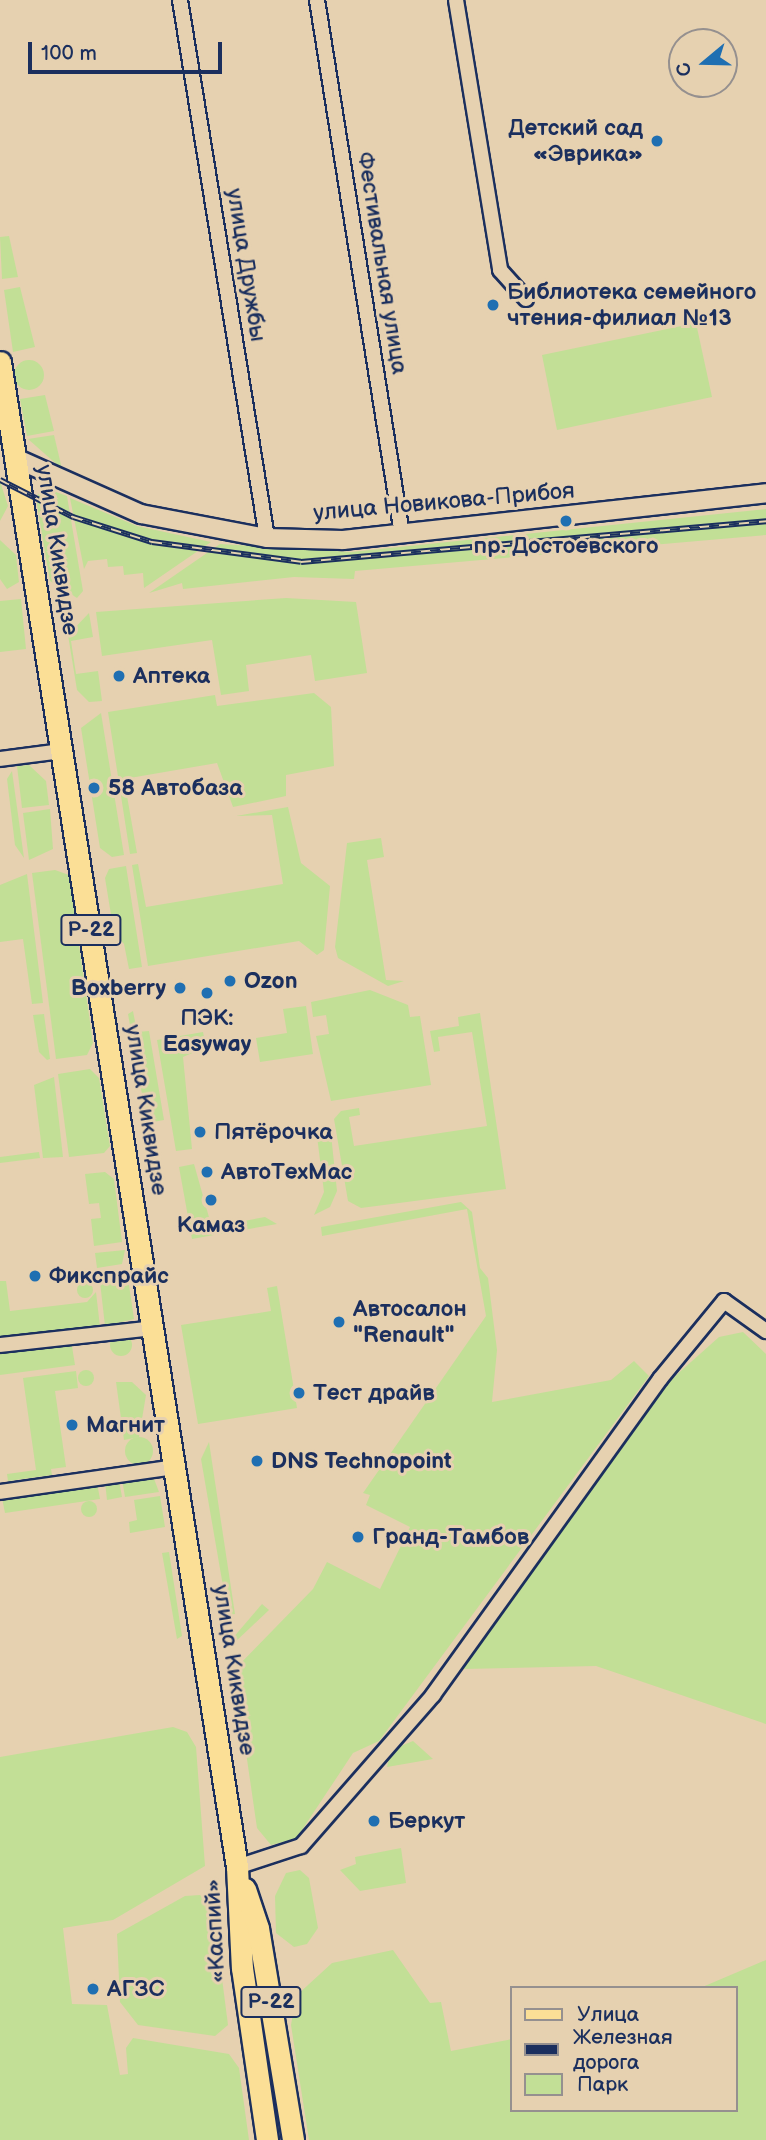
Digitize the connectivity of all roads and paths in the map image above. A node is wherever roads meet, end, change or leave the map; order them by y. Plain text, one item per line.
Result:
1 (180, 0) edge
2 (317, 0) edge
3 (456, 0) edge
4 (526, 299) dead end
5 (0, 366) edge
6 (15, 458) junction
7 (766, 493) edge
8 (402, 534) junction
9 (267, 538) junction
10 (62, 751) junction
11 (0, 759) edge
12 (155, 1328) junction
13 (766, 1331) edge
14 (0, 1345) edge
15 (176, 1467) junction
16 (0, 1492) edge
17 (237, 1867) junction
18 (267, 2140) edge
19 (293, 2140) edge

1 - 9 street, улица Дружбы
2 - 8 street, Фестивальная улица
3 - 4 street
5 - 6 main road, улица Киквидзе / Р-22
6 - 9 street, улица Новикова-Прибоя
6 - 10 main road, улица Киквидзе / Р-22
7 - 8 street, улица Новикова-Прибоя
8 - 9 street, улица Новикова-Прибоя
10 - 11 street
10 - 12 main road, улица Киквидзе / Р-22
12 - 14 street
12 - 15 main road, улица Киквидзе / Р-22
13 - 17 street
15 - 16 street
15 - 17 main road, улица Киквидзе / Р-22
17 - 18 main road, «Каспий» / Р-22
17 - 19 main road, «Каспий» / Р-22

